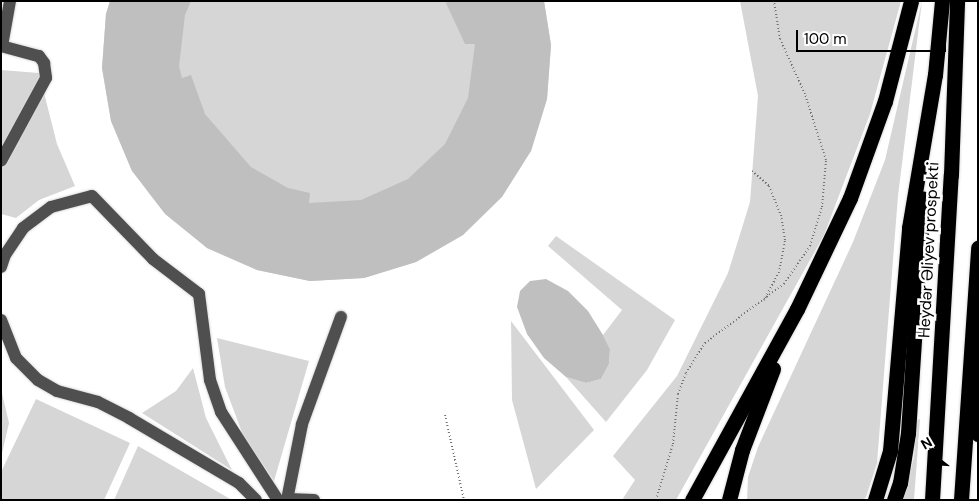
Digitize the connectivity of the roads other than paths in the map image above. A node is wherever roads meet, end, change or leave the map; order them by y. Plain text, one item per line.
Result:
1 (10, 1) edge
2 (911, 1) edge
3 (942, 1) edge
4 (957, 1) edge
5 (2, 46) edge
6 (935, 75) junction
7 (1, 161) edge
8 (978, 248) edge
9 (1, 268) edge
10 (797, 310) junction
11 (342, 317) dead end
12 (1, 320) edge
13 (972, 330) junction
14 (978, 376) edge
15 (978, 436) edge
16 (284, 499) edge
17 (256, 500) edge
18 (314, 500) edge
19 (692, 500) edge
20 (729, 500) edge
21 (875, 500) edge
22 (894, 500) edge
23 (932, 500) edge
24 (961, 500) edge

1 - 5 lane
2 - 10 highway
3 - 6 highway
4 - 23 highway, Heydər Əliyev prospekti
5 - 7 lane
6 - 21 highway
6 - 22 highway
8 - 13 highway
9 - 16 lane
10 - 19 highway
10 - 20 highway
11 - 16 lane
12 - 17 lane
13 - 14 main road
13 - 15 main road
13 - 24 highway
16 - 18 lane

